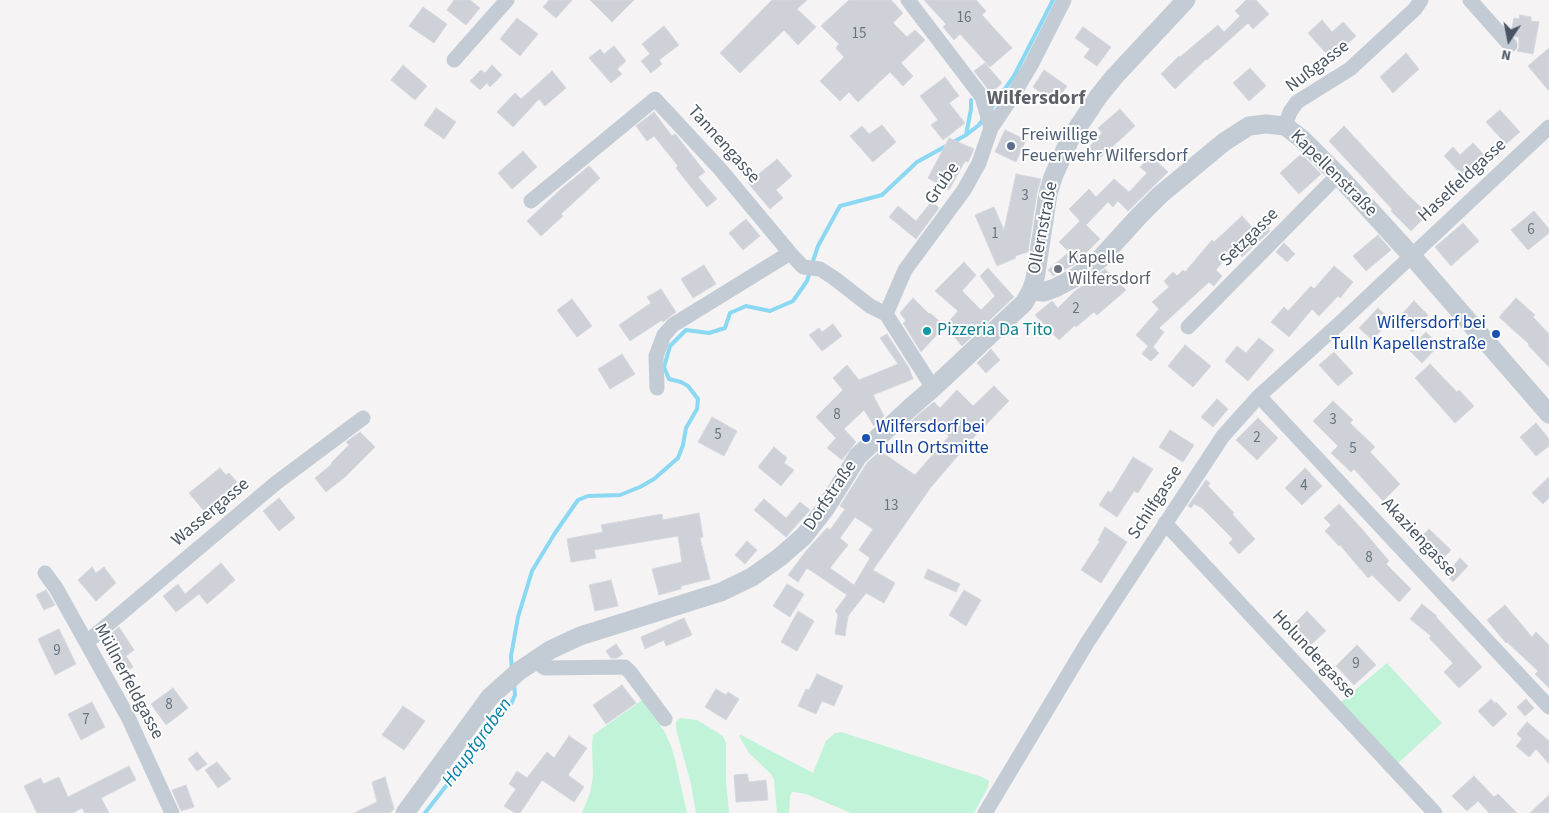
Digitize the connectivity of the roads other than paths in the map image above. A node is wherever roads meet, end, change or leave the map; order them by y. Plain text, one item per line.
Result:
1 (507, 0) edge
2 (908, 0) edge
3 (1064, 0) edge
4 (1186, 0) edge
5 (1422, 0) edge
6 (1470, 0) edge
7 (1510, 45) dead end
8 (454, 60) dead end
9 (990, 124) junction
10 (1285, 126) junction
11 (1546, 134) edge
12 (1338, 175) junction
13 (530, 202) dead end
14 (790, 254) junction
15 (1411, 255) junction
16 (1031, 291) junction
17 (886, 314) junction
18 (1188, 327) dead end
19 (657, 388) dead end
20 (933, 388) junction
21 (1259, 396) junction
22 (1549, 414) edge
23 (363, 418) dead end
24 (1165, 523) junction
25 (45, 573) dead end
26 (87, 642) junction
27 (526, 666) junction
28 (1549, 707) edge
29 (665, 719) dead end
30 (172, 813) edge
31 (405, 813) edge
32 (985, 813) edge
33 (1435, 813) edge

1 - 8 street
2 - 9 street
3 - 9 street, Grube
4 - 16 street, Ollernstraße
5 - 10 street, Nußgasse
6 - 7 street
9 - 17 street, Grube
10 - 12 street, Kapellenstraße
10 - 16 street, Kapellenstraße
11 - 15 street, Haselfeldgasse
12 - 15 street, Kapellenstraße
12 - 18 street, Setzgasse
13 - 14 street, Tannengasse
14 - 17 street, Tannengasse
14 - 19 street
15 - 21 street, Schilfgasse
15 - 22 street, Kapellenstraße
16 - 20 street, Dorfstraße
17 - 20 street
20 - 27 street, Dorfstraße
21 - 24 street, Schilfgasse
21 - 28 street, Akaziengasse
23 - 26 street, Wassergasse
24 - 32 street, Schilfgasse
24 - 33 street, Holundergasse
25 - 26 street, Müllnerfeldgasse
26 - 30 street, Müllnerfeldgasse
27 - 29 street
27 - 31 street, Dorfstraße

